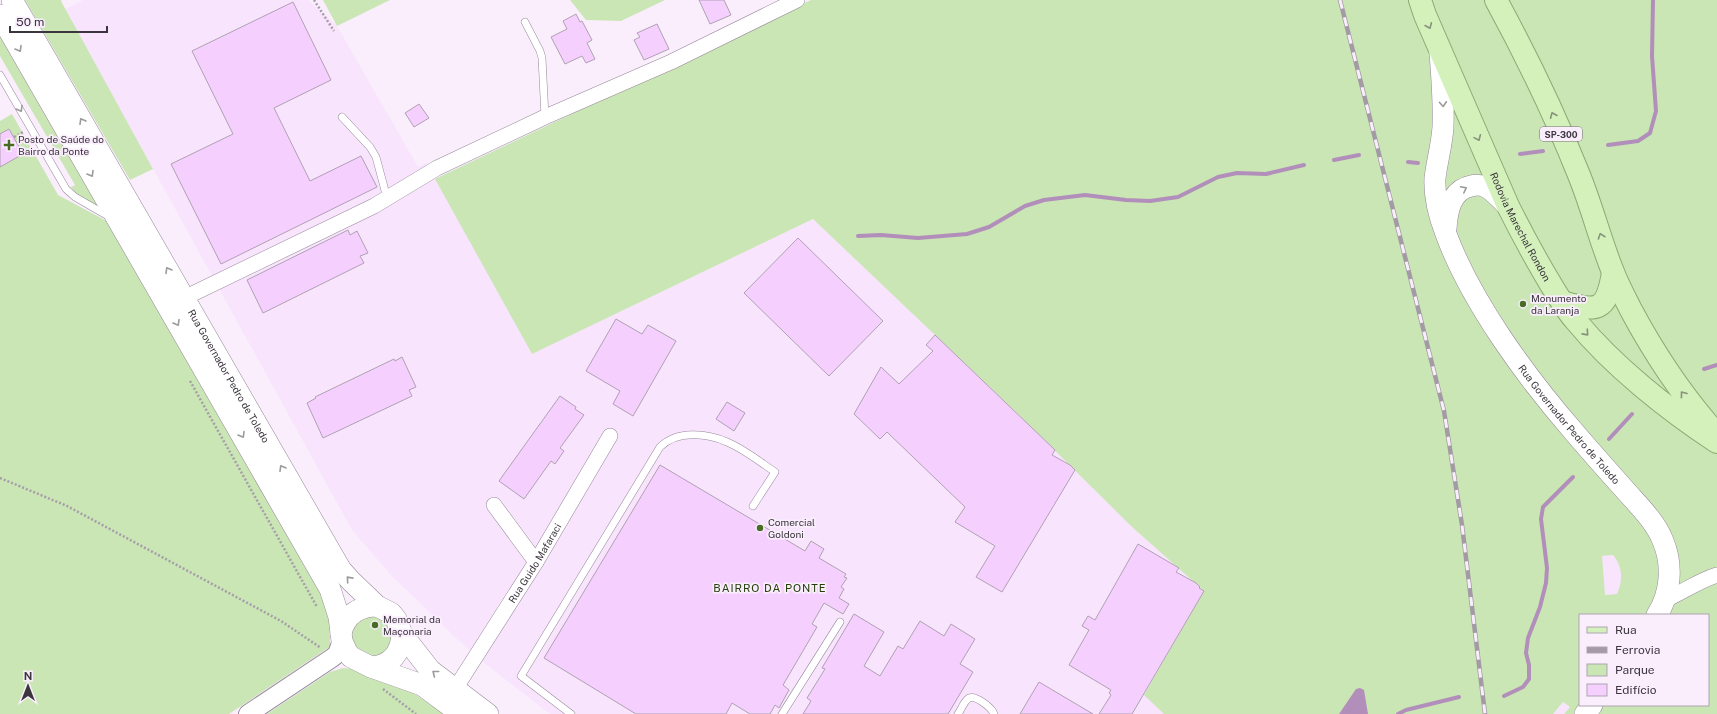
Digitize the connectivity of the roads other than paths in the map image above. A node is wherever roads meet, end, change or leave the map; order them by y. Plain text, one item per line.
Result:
1 (12, 0) edge
2 (797, 0) edge
3 (1420, 0) edge
4 (1496, 0) edge
5 (0, 15) edge
6 (525, 22) dead end
7 (1440, 51) junction
8 (0, 76) edge
9 (342, 117) dead end
10 (545, 117) junction
11 (387, 198) junction
12 (1508, 206) junction
13 (120, 222) junction
14 (1446, 235) junction
15 (1613, 273) junction
16 (184, 298) junction
17 (1562, 302) junction
18 (1717, 435) edge
19 (610, 436) dead end
20 (1717, 442) edge
21 (494, 505) dead end
22 (753, 506) dead end
23 (536, 562) junction
24 (1717, 575) edge
25 (377, 606) junction
26 (1661, 608) edge
27 (840, 622) dead end
28 (402, 634) junction
29 (338, 644) junction
30 (364, 663) junction
31 (455, 689) junction
32 (1591, 706) edge
33 (248, 714) edge
34 (461, 714) edge
35 (488, 714) edge
36 (571, 714) edge
37 (782, 714) edge
38 (958, 714) edge
39 (994, 714) edge
40 (1585, 714) edge

16 -> 1 main road, Rua Governador Pedro de Toledo
2 - 10 street
3 -> 7 main road, Rodovia Marechal Rondon
15 -> 4 main road, SP-300
5 -> 13 main road, Rua Governador Pedro de Toledo
6 - 10 lane
7 -> 12 main road, Rodovia Marechal Rondon
7 -> 14 main road, Rua Governador Pedro de Toledo
8 -> 13 lane
9 - 11 lane
10 - 11 street
11 - 16 street
14 -> 12 main road
12 - 17 main road, Rodovia Marechal Rondon
13 -> 29 main road, Rua Governador Pedro de Toledo
14 - 26 main road, Rua Governador Pedro de Toledo
15 - 17 main road
18 -> 15 main road, SP-300
25 -> 16 main road, Rua Governador Pedro de Toledo
17 -> 20 main road, Rodovia Marechal Rondon
19 - 23 street, Rua Guido Mafaraci
21 - 23 street
22 - 36 lane
23 - 31 street, Rua Guido Mafaraci
24 - 26 street
25 - 28 main road, Rua Governador Pedro de Toledo
25 - 29 main road
27 - 37 lane
28 - 30 main road
31 -> 28 main road, Rua Governador Pedro de Toledo
29 - 30 main road, Rua Governador Pedro de Toledo
29 - 33 street
30 - 34 main road, Rua Governador Pedro de Toledo
31 - 35 main road, Rua Governador Pedro de Toledo
32 - 40 main road
38 - 39 lane

